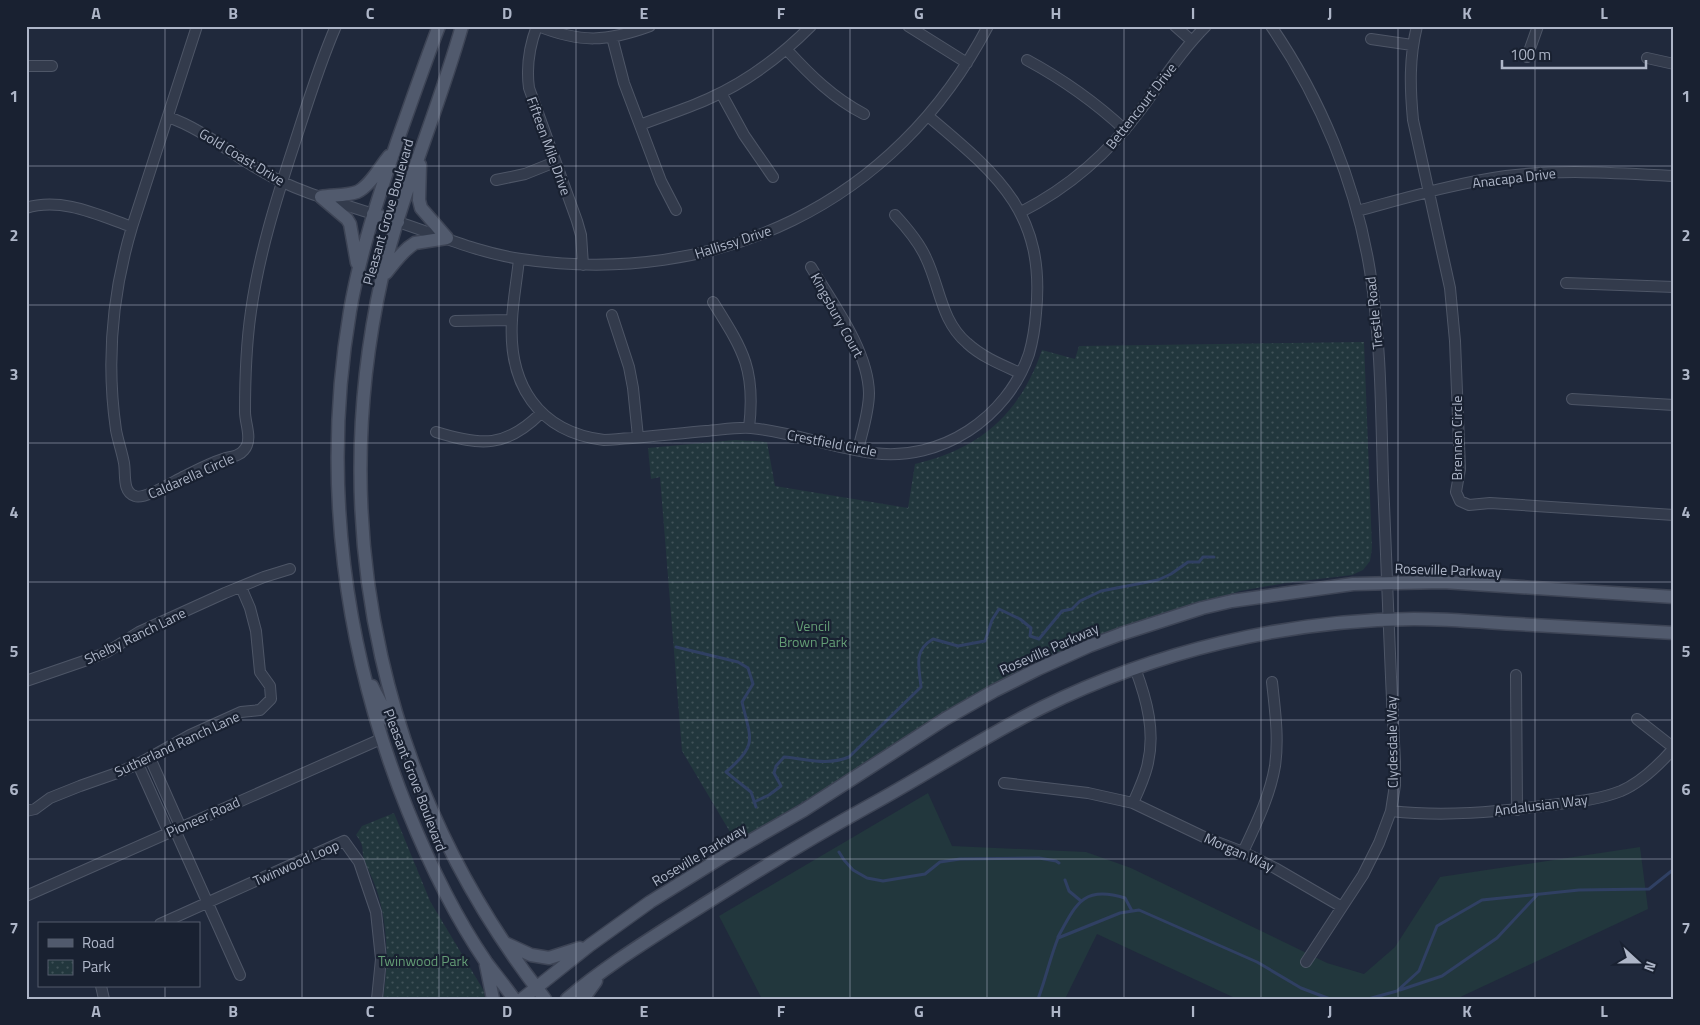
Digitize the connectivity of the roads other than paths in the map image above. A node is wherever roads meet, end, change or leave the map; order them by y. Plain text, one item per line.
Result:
1 (197, 26) edge
2 (336, 26) edge
3 (439, 26) edge
4 (462, 26) edge
5 (537, 26) edge
6 (650, 26) edge
7 (811, 26) edge
8 (908, 26) edge
9 (988, 26) edge
10 (1175, 26) edge
11 (1206, 26) edge
12 (1271, 26) edge
13 (1417, 26) edge
14 (1538, 26) edge
15 (612, 37) junction
16 (1371, 39) dead end
17 (1192, 41) junction
18 (1412, 45) junction
19 (787, 50) junction
20 (1527, 57) dead end
21 (1647, 58) dead end
22 (1028, 60) dead end
23 (967, 63) junction
24 (1674, 64) edge
25 (26, 66) edge
26 (52, 66) dead end
27 (721, 93) junction
28 (864, 114) dead end
29 (928, 116) junction
30 (168, 117) junction
31 (640, 124) junction
32 (1125, 130) junction
33 (396, 146) junction
34 (420, 153) junction
35 (555, 162) junction
36 (1674, 176) edge
37 (774, 177) dead end
38 (496, 180) dead end
39 (282, 182) junction
40 (1430, 192) junction
41 (321, 197) junction
42 (26, 208) edge
43 (676, 210) dead end
44 (1357, 211) junction
45 (1021, 212) junction
46 (373, 214) junction
47 (895, 214) dead end
48 (398, 222) junction
49 (132, 227) junction
50 (447, 238) junction
51 (519, 258) junction
52 (583, 264) junction
53 (811, 268) dead end
54 (358, 271) junction
55 (382, 277) junction
56 (1566, 283) dead end
57 (1674, 287) edge
58 (713, 302) dead end
59 (612, 316) dead end
60 (512, 320) junction
61 (455, 321) dead end
62 (1020, 373) junction
63 (1572, 399) dead end
64 (1674, 405) edge
65 (542, 413) junction
66 (749, 428) junction
67 (436, 432) dead end
68 (638, 437) junction
69 (858, 450) junction
70 (1674, 515) edge
71 (290, 569) dead end
72 (1388, 583) junction
73 (241, 586) junction
74 (1674, 597) edge
75 (1388, 620) junction
76 (1674, 633) edge
77 (361, 666) junction
78 (1135, 668) junction
79 (1516, 676) dead end
80 (26, 681) edge
81 (1272, 682) dead end
82 (1637, 719) dead end
83 (400, 728) junction
84 (381, 739) junction
85 (1674, 748) edge
86 (150, 758) junction
87 (138, 764) junction
88 (1004, 783) dead end
89 (1134, 804) junction
90 (1517, 810) junction
91 (26, 811) edge
92 (1391, 811) junction
93 (175, 830) junction
94 (1243, 852) junction
95 (26, 896) edge
96 (207, 902) junction
97 (1342, 906) junction
98 (164, 922) edge
99 (505, 942) junction
100 (590, 945) junction
101 (485, 961) junction
102 (1306, 962) dead end
103 (605, 968) junction
104 (240, 975) dead end
105 (536, 987) junction
106 (377, 999) edge
107 (493, 999) edge
108 (514, 999) edge
109 (522, 999) edge
110 (545, 999) edge
111 (567, 999) edge
112 (583, 999) edge

1 - 30 street, Caldarella Circle
2 - 39 street
3 - 33 main road, Pleasant Grove Boulevard
4 - 34 main road, Pleasant Grove Boulevard
5 - 15 street
5 - 35 street, Fifteen Mile Drive
6 - 15 street
7 - 19 street
8 - 23 street
9 - 23 street, Hallissy Drive
10 - 17 street
11 - 17 street, Bettencourt Drive
12 - 44 street, Trestle Road
13 - 18 street
14 - 20 street
15 - 31 street
16 - 18 street
17 - 32 street, Bettencourt Drive
18 - 40 street
19 - 27 street
19 - 28 street
21 - 24 street
22 - 32 street
23 - 29 street, Hallissy Drive
25 - 26 street
27 - 31 street
27 - 37 street
29 - 45 street, Crestfield Circle
29 - 52 street, Hallissy Drive
30 - 39 street, Gold Coast Drive
30 - 49 street, Caldarella Circle
31 - 43 street
32 - 45 street, Bettencourt Drive
33 - 41 main road
33 - 46 main road, Pleasant Grove Boulevard
34 - 48 main road, Pleasant Grove Boulevard
34 - 50 main road
35 - 38 street
35 - 52 street, Fifteen Mile Drive
36 - 40 street, Anacapa Drive
39 - 41 street, Gold Coast Drive
39 - 49 street, Caldarella Circle
40 - 44 street, Anacapa Drive
40 - 70 street, Brennen Circle
41 - 46 street, Gold Coast Drive
41 - 54 main road
42 - 49 street
44 - 72 street, Trestle Road
45 - 62 street, Crestfield Circle
46 - 48 main road
46 - 54 main road, Pleasant Grove Boulevard
47 - 62 street
48 - 50 street, Hallissy Drive
48 - 55 main road, Pleasant Grove Boulevard
50 - 51 street, Hallissy Drive
50 - 55 main road
51 - 52 street, Hallissy Drive
51 - 60 street, Crestfield Circle
53 - 69 street, Kingsbury Court
54 - 77 main road, Pleasant Grove Boulevard
55 - 83 main road, Pleasant Grove Boulevard
56 - 57 street
58 - 66 street
59 - 68 street
60 - 61 street
60 - 65 street, Crestfield Circle
62 - 69 street, Crestfield Circle
63 - 64 street
65 - 67 street
65 - 68 street, Crestfield Circle
66 - 68 street, Crestfield Circle
66 - 69 street, Crestfield Circle
71 - 73 street, Shelby Ranch Lane
72 - 74 main road, Roseville Parkway
72 - 75 street, Trestle Road
72 - 100 main road, Roseville Parkway
73 - 80 street, Shelby Ranch Lane
73 - 86 street, Sutherland Ranch Lane
75 - 76 main road
75 - 78 main road
75 - 92 street, Clydesdale Way
77 - 83 main road
77 - 84 main road, Pleasant Grove Boulevard
78 - 89 street
78 - 103 main road
79 - 90 street
81 - 94 street
82 - 85 street
83 - 99 main road, Pleasant Grove Boulevard
84 - 93 street, Pioneer Road
84 - 101 main road, Pleasant Grove Boulevard
85 - 90 street, Andalusian Way
86 - 87 street, Sutherland Ranch Lane
86 - 93 street
87 - 91 street, Sutherland Ranch Lane
87 - 93 street
88 - 89 street, Morgan Way
89 - 94 street, Morgan Way
90 - 92 street, Andalusian Way
92 - 97 street, Clydesdale Way
93 - 95 street, Pioneer Road
93 - 96 street
94 - 97 street, Morgan Way
96 - 98 street
96 - 104 street
96 - 106 street, Twinwood Loop
97 - 102 street, Clydesdale Way
99 - 100 main road
99 - 105 main road, Pleasant Grove Boulevard
100 - 105 main road, Roseville Parkway
101 - 107 main road
101 - 108 main road, Pleasant Grove Boulevard
103 - 111 main road
103 - 112 main road
105 - 109 main road, Roseville Parkway
105 - 110 main road, Pleasant Grove Boulevard

